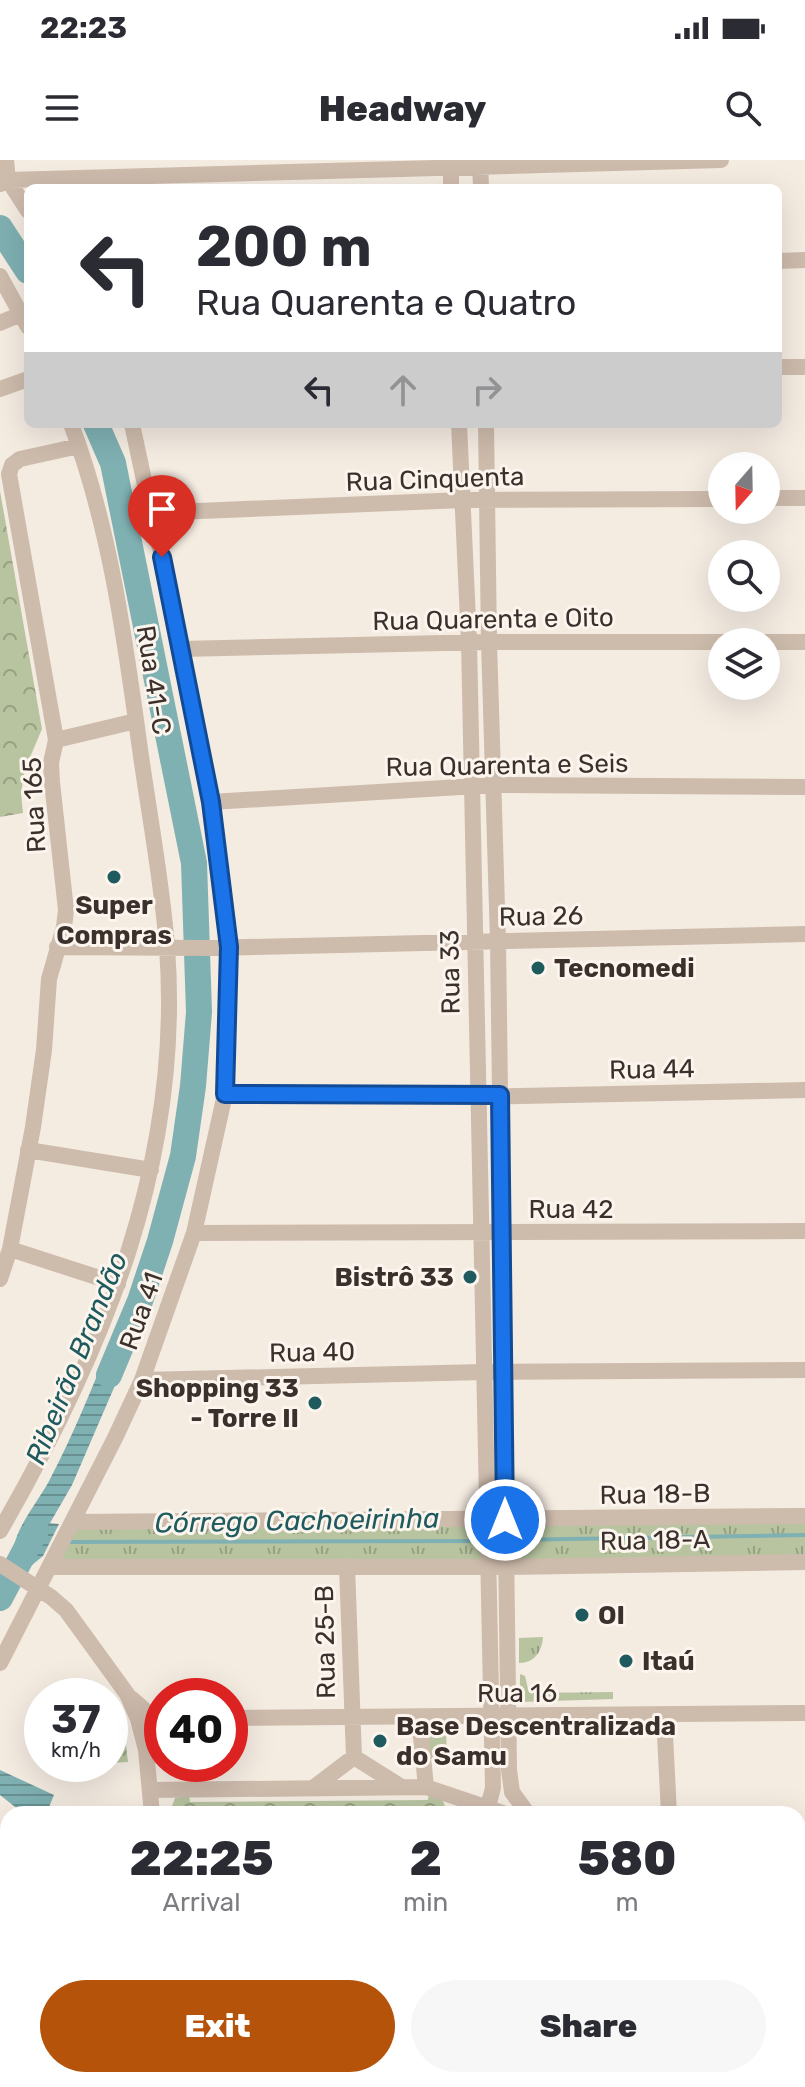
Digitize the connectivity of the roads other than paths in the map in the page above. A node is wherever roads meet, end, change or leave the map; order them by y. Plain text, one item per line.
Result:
1 (6, 160) edge
2 (721, 160) edge
3 (451, 163) edge
4 (480, 163) edge
5 (4, 182) edge
6 (451, 184) edge
7 (481, 184) edge
8 (24, 206) edge
9 (805, 260) edge
10 (782, 261) edge
11 (0, 276) edge
12 (24, 319) edge
13 (24, 321) edge
14 (0, 323) edge
15 (782, 367) edge
16 (805, 367) edge
17 (24, 380) edge
18 (0, 389) edge
19 (72, 428) edge
20 (133, 428) edge
21 (459, 428) edge
22 (486, 428) edge
23 (79, 446) junction
24 (780, 498) edge
25 (805, 498) edge
26 (708, 499) edge
27 (463, 500) junction
28 (488, 500) junction
29 (151, 513) junction
30 (469, 642) junction
31 (489, 642) junction
32 (805, 642) edge
33 (181, 649) junction
34 (136, 721) junction
35 (56, 740) junction
36 (494, 785) junction
37 (472, 786) junction
38 (805, 787) edge
39 (211, 802) junction
40 (805, 934) edge
41 (474, 941) junction
42 (498, 941) junction
43 (57, 947) junction
44 (167, 947) junction
45 (229, 947) junction
46 (805, 1090) edge
47 (225, 1094) junction
48 (500, 1095) junction
49 (477, 1097) junction
50 (28, 1150) junction
51 (151, 1170) junction
52 (479, 1231) junction
53 (805, 1231) edge
54 (194, 1233) junction
55 (502, 1233) junction
56 (10, 1249) junction
57 (0, 1279) edge
58 (118, 1284) junction
59 (805, 1370) edge
60 (484, 1372) junction
61 (504, 1372) junction
62 (142, 1380) junction
63 (805, 1516) edge
64 (487, 1522) junction
65 (505, 1522) junction
66 (72, 1524) junction
67 (0, 1531) edge
68 (805, 1562) edge
69 (0, 1564) edge
70 (487, 1564) junction
71 (505, 1564) junction
72 (347, 1566) junction
73 (49, 1567) junction
74 (37, 1587) junction
75 (0, 1663) edge
76 (115, 1678) edge
77 (128, 1695) edge
78 (128, 1697) edge
79 (144, 1709) edge
80 (805, 1713) edge
81 (664, 1715) junction
82 (351, 1716) junction
83 (419, 1717) junction
84 (499, 1717) junction
85 (248, 1718) edge
86 (144, 1742) edge
87 (354, 1757) junction
88 (150, 1782) edge
89 (401, 1787) junction
90 (426, 1787) junction
91 (313, 1788) junction
92 (151, 1790) junction
93 (152, 1806) edge
94 (480, 1806) edge
95 (496, 1806) edge
96 (521, 1806) edge
97 (669, 1806) edge

1 - 5 street
2 - 4 street
3 - 4 street
3 - 5 street
3 - 6 street
4 - 7 street
5 - 8 street
9 - 10 street
11 - 12 street
13 - 14 street
15 - 16 street
17 - 18 street
19 - 23 street, Rua 41-C
20 - 29 street, Rua 41
21 - 27 street, Rua 33
22 - 28 street, Rua 33
23 - 34 street, Rua 41-C
23 - 35 street
24 - 25 street
26 - 28 street, Rua Cinquenta
27 - 28 street, Rua Cinquenta
27 - 29 street, Rua Cinquenta
27 - 30 street, Rua 33
28 - 31 street, Rua 33
29 - 33 street, Rua 41
30 - 31 street, Rua Quarenta e Oito
30 - 33 street, Rua Quarenta e Oito
30 - 37 street, Rua 33
31 - 32 street, Rua Quarenta e Oito
31 - 36 street, Rua 33
33 - 39 street, Rua 41
34 - 35 street, Rua 165
34 - 44 street, Rua 41-C
35 - 43 street, Rua 165
36 - 37 street, Rua Quarenta e Seis
36 - 38 street, Rua Quarenta e Seis
36 - 42 street, Rua 33
37 - 39 street, Rua Quarenta e Seis
37 - 41 street, Rua 33
39 - 45 street, Rua 41
40 - 42 street, Rua 26
41 - 42 street, Rua 26
41 - 45 street, Rua 26
41 - 49 street, Rua 33
42 - 48 street, Rua 33
43 - 44 street, Rua 26
43 - 50 street, Rua 165
44 - 45 street, Rua 26
44 - 51 street, Rua 41-C
45 - 47 street, Rua 41
46 - 48 street, Rua 44
47 - 49 street, Rua 44
47 - 54 street, Rua 41
48 - 49 street, Rua 44
48 - 55 street, Rua 33
49 - 52 street, Rua 33
50 - 51 street
50 - 56 street, Rua 165
51 - 58 street, Rua 41-C
52 - 54 street, Rua 42
52 - 55 street, Rua 42
52 - 60 street, Rua 33
53 - 55 street, Rua 42
54 - 62 street, Rua 41
55 - 61 street, Rua 33
56 - 57 street, Rua 165
56 - 58 street
58 - 67 street, Rua 41-C
59 - 61 street
60 - 61 street, Rua 40
60 - 62 street, Rua 40
60 - 64 street, Rua 33
61 - 65 street, Rua 33
62 - 66 street, Rua 41
63 - 65 street, Rua 18-B
64 - 65 street, Rua 18-B
64 - 66 street, Rua 18-B
64 - 70 street, Rua 33
65 - 71 street, Rua 33
66 - 73 street, Rua 41
68 - 71 street, Rua 18-A
69 - 74 street
70 - 71 street, Rua 18-A
70 - 72 street
70 - 84 street
71 - 84 street
72 - 73 street
72 - 82 street, Rua 25-B
73 - 74 street, Rua 41
74 - 75 street, Rua 41
74 - 76 street
77 - 79 street
78 - 86 street
80 - 81 street, Rua 16
81 - 84 street, Rua 16
81 - 97 street
82 - 83 street, Rua 16
82 - 85 street, Rua 16
82 - 87 street, Rua 25-B
83 - 84 street, Rua 16
83 - 90 street
84 - 95 street
84 - 96 street
87 - 89 street
87 - 91 street
88 - 92 street
89 - 90 street
89 - 91 street
90 - 94 street
91 - 92 street
92 - 93 street

